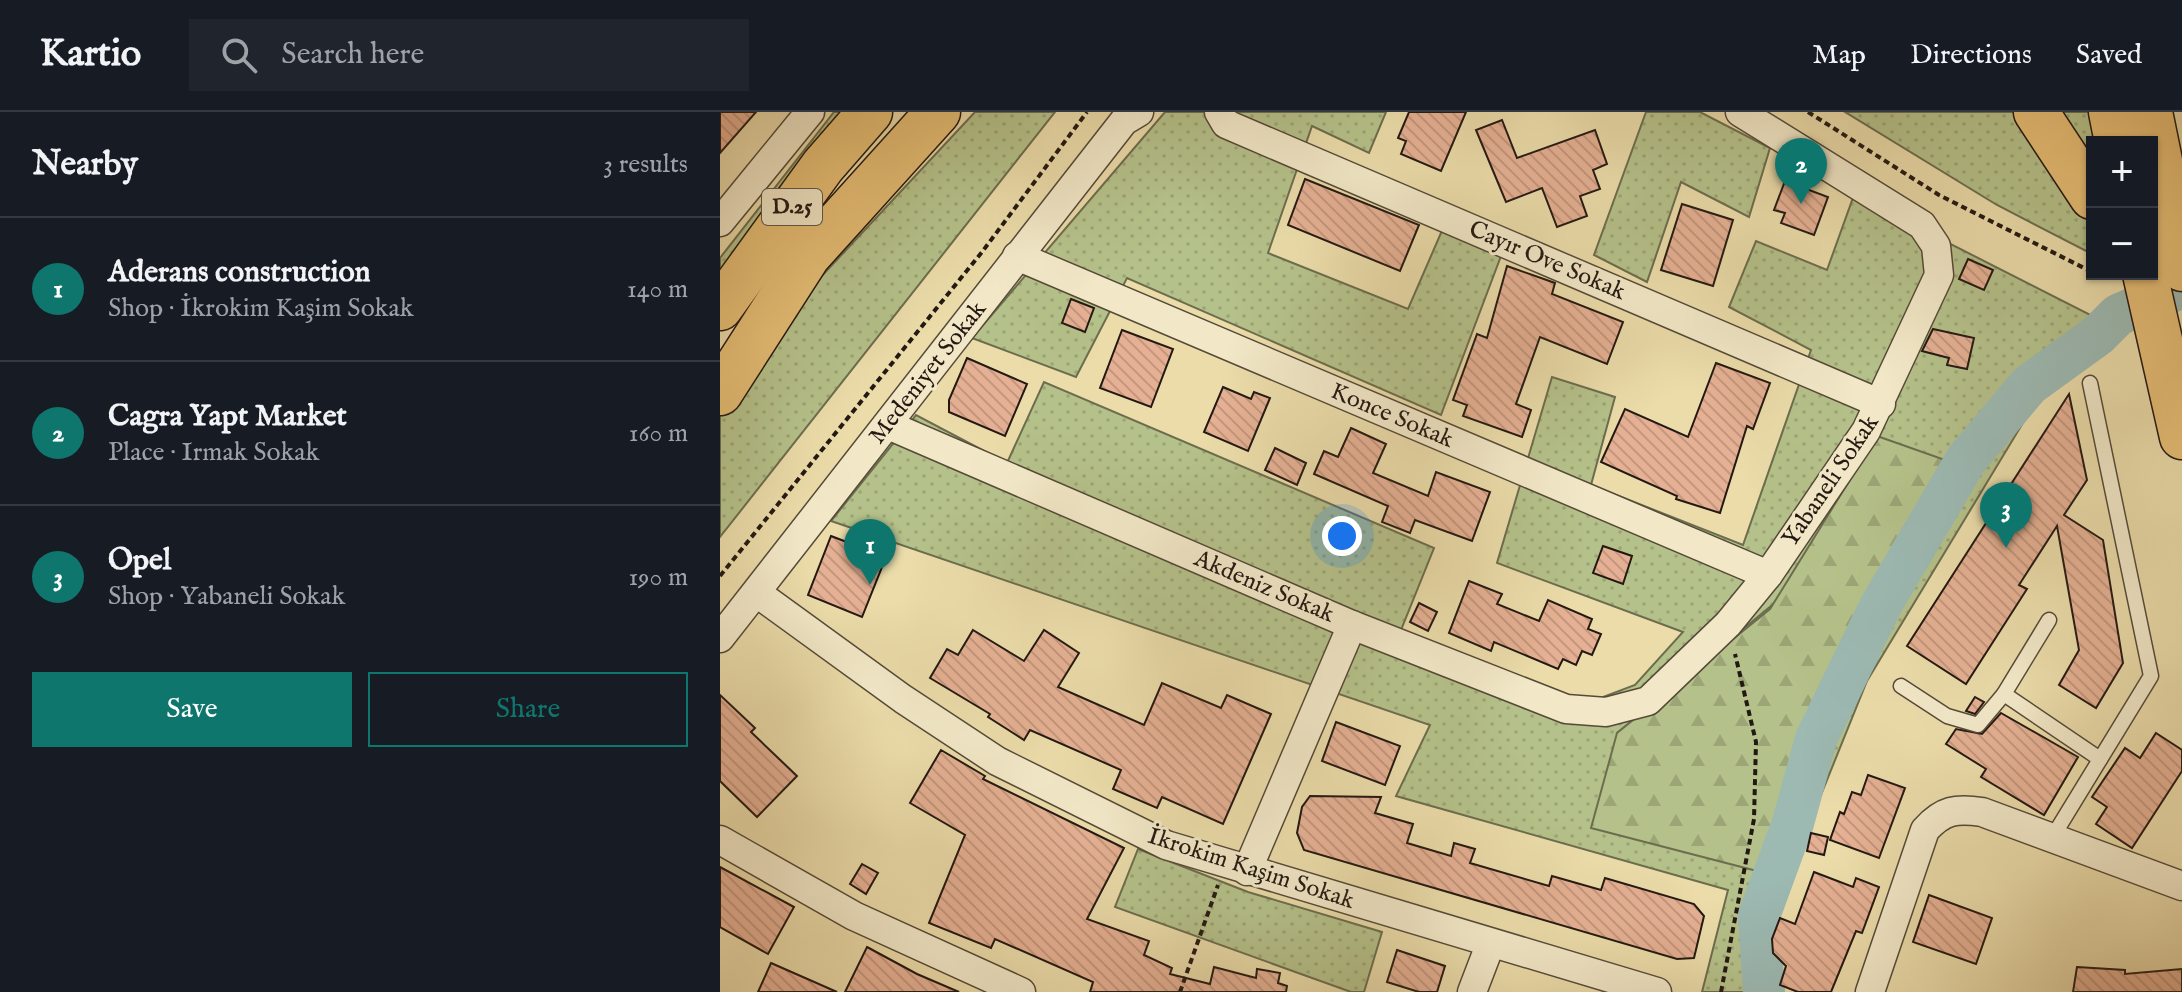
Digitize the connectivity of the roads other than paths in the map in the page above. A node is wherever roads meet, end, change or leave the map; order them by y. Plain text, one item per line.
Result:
1 (810, 112) edge
2 (870, 112) edge
3 (938, 112) edge
4 (1139, 112) edge
5 (1219, 112) edge
6 (1740, 112) edge
7 (2036, 112) edge
8 (2111, 112) edge
9 (2150, 112) edge
10 (2116, 136) edge
11 (2086, 188) edge
12 (2144, 208) edge
13 (721, 220) edge
14 (1017, 256) junction
15 (2142, 280) edge
16 (720, 308) edge
17 (2090, 383) dead end
18 (720, 393) edge
19 (1881, 404) junction
20 (888, 425) junction
21 (2182, 437) edge
22 (1768, 575) junction
23 (757, 593) junction
24 (2049, 620) dead end
25 (1352, 625) junction
26 (720, 638) edge
27 (1901, 686) dead end
28 (2004, 694) junction
29 (1648, 701) joint
30 (2100, 759) junction
31 (2052, 838) junction
32 (720, 840) edge
33 (1236, 867) junction
34 (2182, 886) edge
35 (1490, 945) junction
36 (1021, 992) edge
37 (1472, 992) edge
38 (1657, 992) edge
39 (1870, 992) edge

1 - 13 street
2 - 16 main road, D.25
3 - 18 main road, D.25
4 - 14 street, Medeniyet Sokak
5 - 19 street, Cayır Ove Sokak
6 - 19 street, Yabaneli Sokak
7 - 11 main road
8 - 10 main road
9 - 12 main road
14 - 20 street, Medeniyet Sokak
14 - 22 street, Konce Sokak
15 - 21 main road
17 - 30 lane
19 - 22 street, Yabaneli Sokak
20 - 23 street, Medeniyet Sokak
20 - 25 street, Akdeniz Sokak
22 - 29 street, Yabaneli Sokak
23 - 26 street, Medeniyet Sokak
23 - 33 street, İkrokim Kaşim Sokak
24 - 28 lane
25 - 29 street, Akdeniz Sokak
25 - 33 street
27 - 28 lane
28 - 30 lane
30 - 31 lane
31 - 34 street
31 - 39 street
32 - 36 street
33 - 35 street, İkrokim Kaşim Sokak
35 - 37 street
35 - 38 street, İkrokim Kaşim Sokak

